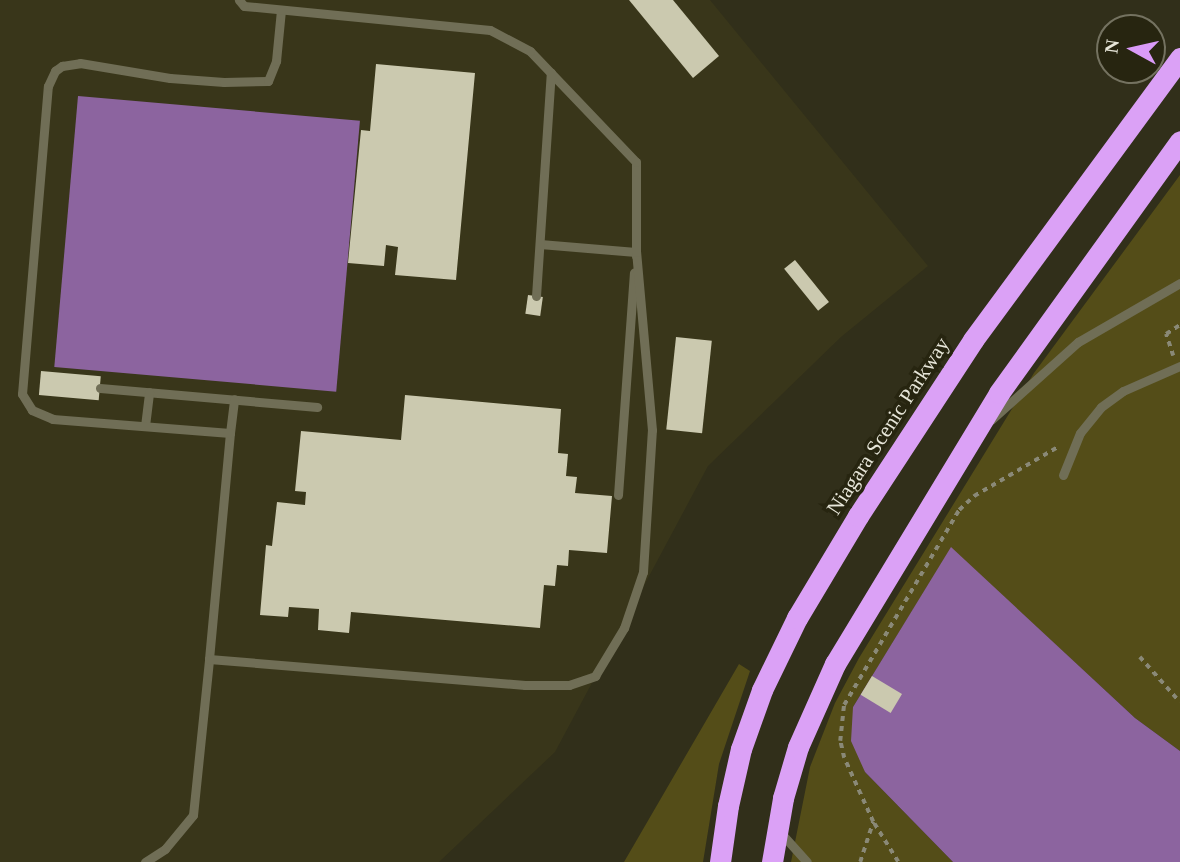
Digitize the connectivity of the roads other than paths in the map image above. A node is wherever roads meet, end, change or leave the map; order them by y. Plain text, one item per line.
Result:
1 (239, 0) edge
2 (281, 10) junction
3 (1180, 58) edge
4 (551, 73) junction
5 (1180, 141) edge
6 (540, 244) junction
7 (636, 252) junction
8 (1180, 283) edge
9 (536, 296) dead end
10 (1178, 367) edge
11 (100, 388) dead end
12 (149, 392) junction
13 (234, 400) junction
14 (317, 407) dead end
15 (145, 426) junction
16 (230, 433) junction
17 (954, 464) junction
18 (1063, 475) dead end
19 (618, 495) dead end
20 (209, 659) junction
21 (777, 830) junction
22 (145, 862) edge
23 (720, 862) edge
24 (772, 862) edge
25 (807, 862) edge

1 - 2 lane
2 - 4 lane
2 - 15 lane
3 - 23 highway, Niagara Scenic Parkway
4 - 6 lane
4 - 7 lane
5 - 17 highway
6 - 7 lane
6 - 9 lane
7 - 19 lane
7 - 20 lane
8 - 17 lane
10 - 18 lane
11 - 12 lane
12 - 13 lane
12 - 15 lane
13 - 14 lane
13 - 16 lane
15 - 16 lane
16 - 20 lane
17 - 21 highway
20 - 22 lane
21 - 24 highway
21 - 25 lane

